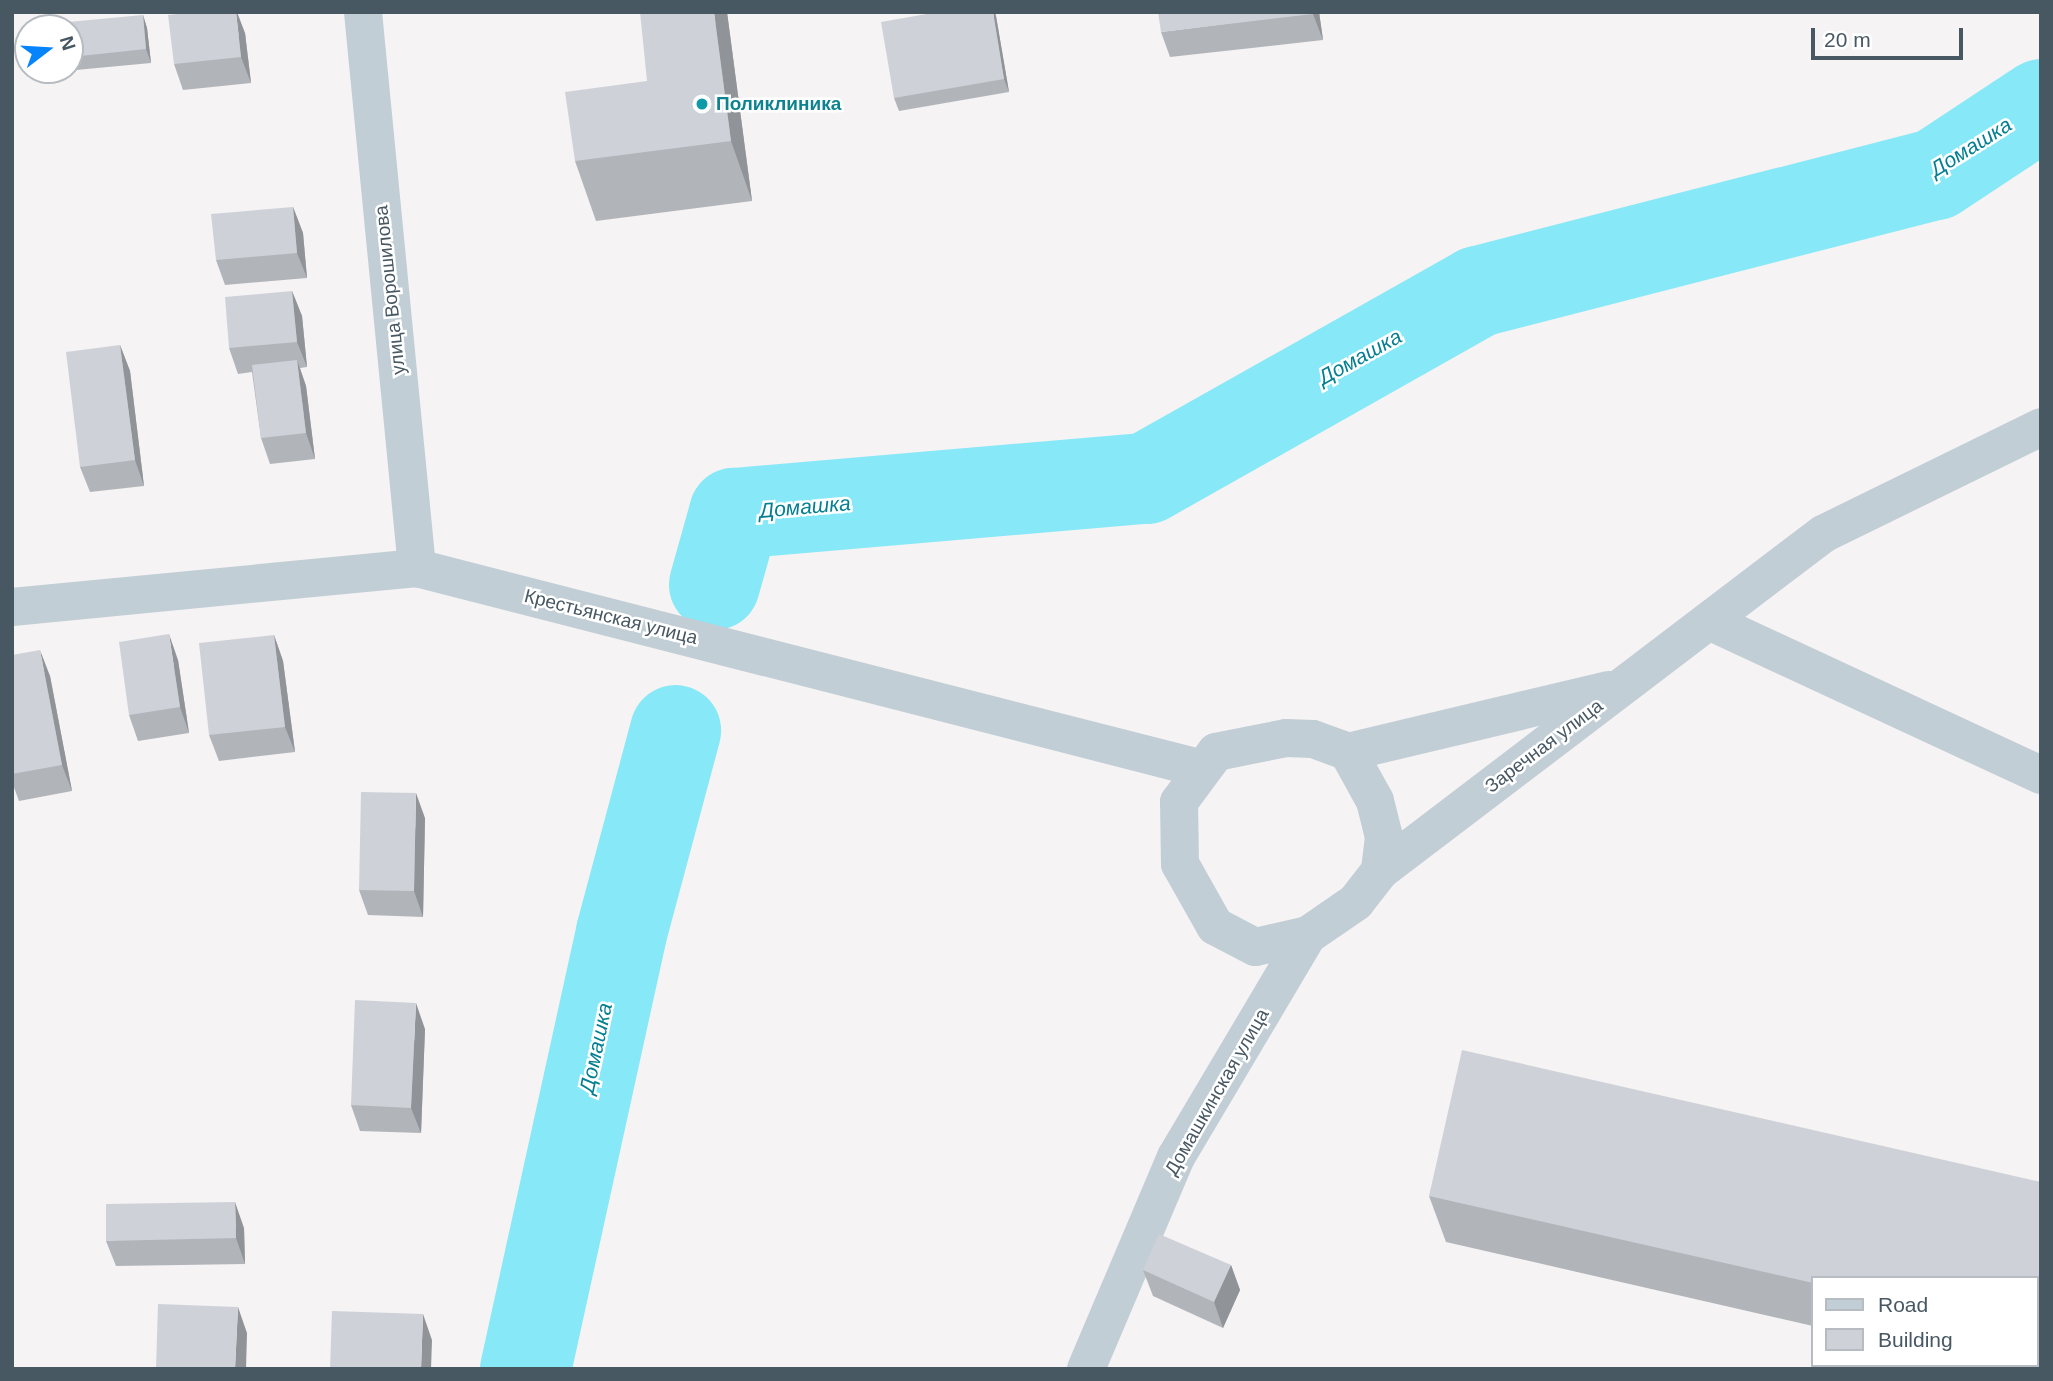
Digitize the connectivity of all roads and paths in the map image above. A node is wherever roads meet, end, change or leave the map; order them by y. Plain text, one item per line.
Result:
1 (363, 12) edge
2 (2041, 427) edge
3 (417, 568) junction
4 (12, 607) edge
5 (1709, 621) junction
6 (1621, 687) junction
7 (1348, 752) junction
8 (1199, 768) junction
9 (2041, 775) edge
10 (1380, 871) junction
11 (1308, 935) junction
12 (1086, 1369) edge

1 - 3 street, улица Ворошилова
2 - 5 street, Заречная улица
3 - 4 street, Крестьянская улица
3 - 8 street, Крестьянская улица
5 - 6 street, Заречная улица
5 - 9 street
6 - 7 street
6 - 10 street, Заречная улица
7 - 8 street
7 - 10 street
8 - 11 street
10 - 11 street
11 - 12 street, Домашкинская улица

